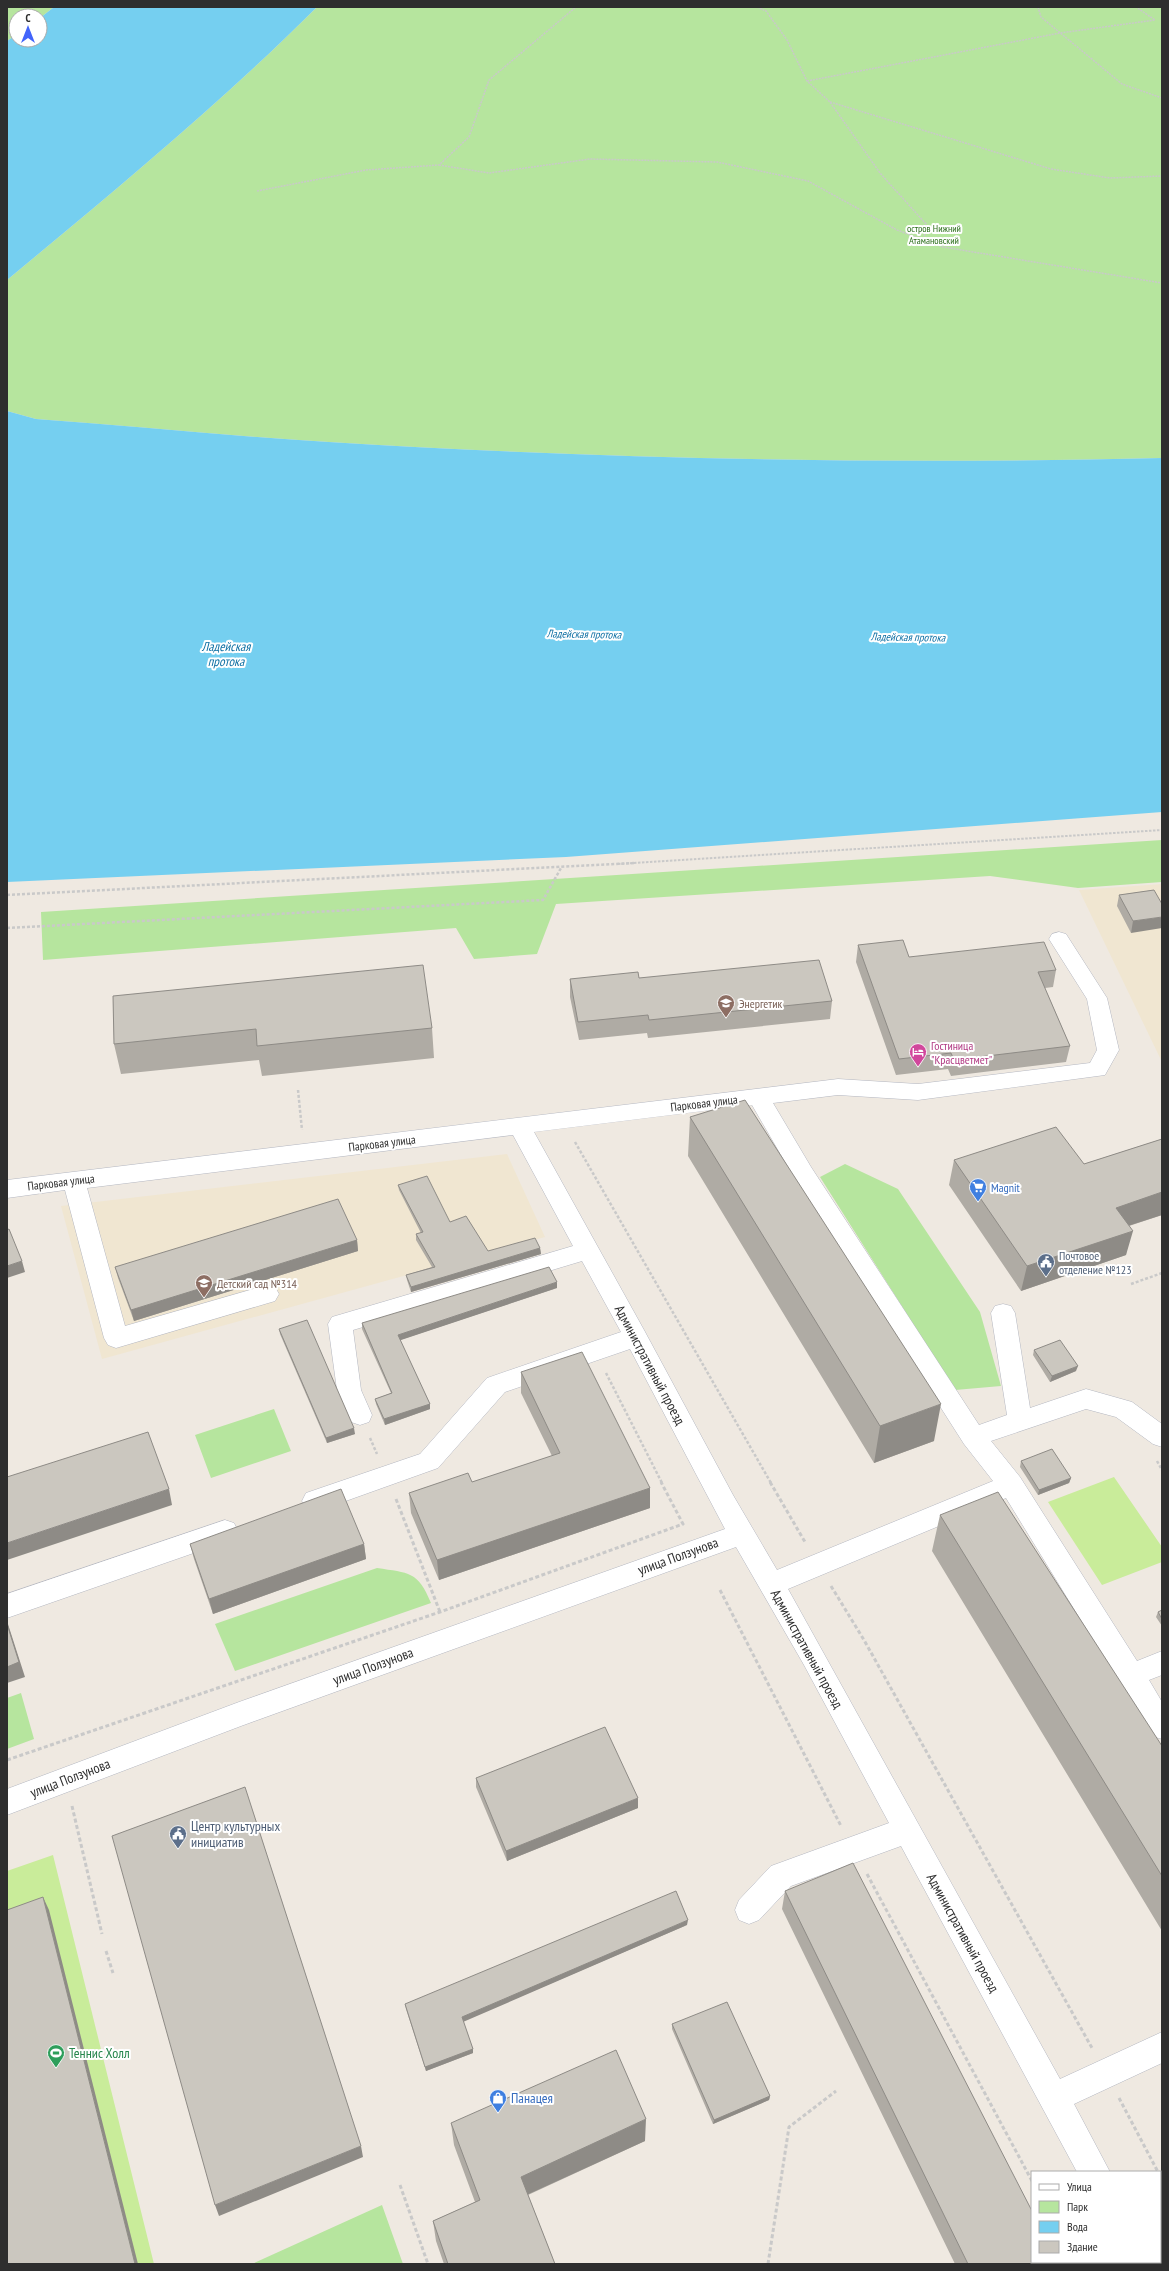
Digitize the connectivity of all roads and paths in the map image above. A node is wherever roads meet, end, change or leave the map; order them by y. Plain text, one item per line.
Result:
1 (576, 7) edge
2 (757, 7) edge
3 (1038, 7) edge
4 (1136, 7) edge
5 (1060, 33) junction
6 (807, 81) junction
7 (1162, 98) edge
8 (830, 102) junction
9 (439, 165) junction
10 (1162, 176) edge
11 (257, 191) dead end
12 (924, 240) junction
13 (1162, 283) edge
14 (1162, 830) edge
15 (561, 868) junction
16 (7, 895) edge
17 (7, 928) edge
18 (1059, 939) dead end
19 (298, 1090) dead end
20 (758, 1097) junction
21 (565, 1120) junction
22 (520, 1126) junction
23 (303, 1154) junction
24 (74, 1181) junction
25 (7, 1189) edge
26 (588, 1251) junction
27 (1162, 1273) edge
28 (1131, 1284) dead end
29 (267, 1294) dead end
30 (1003, 1313) dead end
31 (636, 1337) junction
32 (594, 1352) junction
33 (360, 1415) dead end
34 (1020, 1420) junction
35 (973, 1437) junction
36 (1162, 1437) edge
37 (386, 1476) junction
38 (1011, 1485) junction
39 (297, 1507) edge
40 (245, 1525) edge
41 (741, 1534) junction
42 (819, 1565) junction
43 (772, 1584) junction
44 (720, 1590) dead end
45 (7, 1606) edge
46 (440, 1612) junction
47 (1162, 1663) edge
48 (1131, 1674) junction
49 (1162, 1727) edge
50 (7, 1760) edge
51 (66, 1781) junction
52 (7, 1802) edge
53 (907, 1830) junction
54 (854, 1850) junction
55 (749, 1910) dead end
56 (102, 1934) dead end
57 (106, 1951) dead end
58 (113, 1973) dead end
59 (1162, 2047) edge
60 (1106, 2073) junction
61 (836, 2092) dead end
62 (1053, 2098) junction
63 (1093, 2171) edge
64 (1157, 2171) edge
65 (1031, 2179) edge
66 (400, 2185) dead end
67 (428, 2264) edge
68 (768, 2264) edge

1 - 9 path
2 - 6 path
3 - 5 path
4 - 5 path
5 - 6 path
5 - 7 path
6 - 8 path
8 - 10 path
8 - 12 path
9 - 11 path
9 - 12 path
12 - 13 path
14 - 15 path
15 - 16 path
15 - 17 path
18 - 20 street, Парковая улица
19 - 23 path
20 - 21 street, Парковая улица
20 - 35 street
21 - 22 street, Парковая улица
21 - 42 path
22 - 23 street, Парковая улица
22 - 26 street, Административный проезд
23 - 24 street, Парковая улица
24 - 25 street, Парковая улица
24 - 29 street
26 - 31 street, Административный проезд
26 - 33 street
27 - 28 path
30 - 34 street
31 - 32 street
31 - 41 street, Административный проезд
32 - 37 street
32 - 46 path
34 - 35 street
34 - 36 street
35 - 38 street
37 - 39 street
37 - 46 path
38 - 42 street
38 - 48 street
40 - 45 street
41 - 43 street, Административный проезд
41 - 51 street, улица Ползунова
42 - 43 street
42 - 60 path
43 - 53 street, Административный проезд
44 - 54 path
46 - 50 path
47 - 48 street
48 - 49 street
51 - 52 street, улица Ползунова
51 - 56 path
53 - 54 street
53 - 62 street, Административный проезд
54 - 55 street
54 - 65 path
57 - 58 path
59 - 60 street
60 - 62 street
60 - 64 path
61 - 68 path
62 - 63 street, Административный проезд
66 - 67 path

